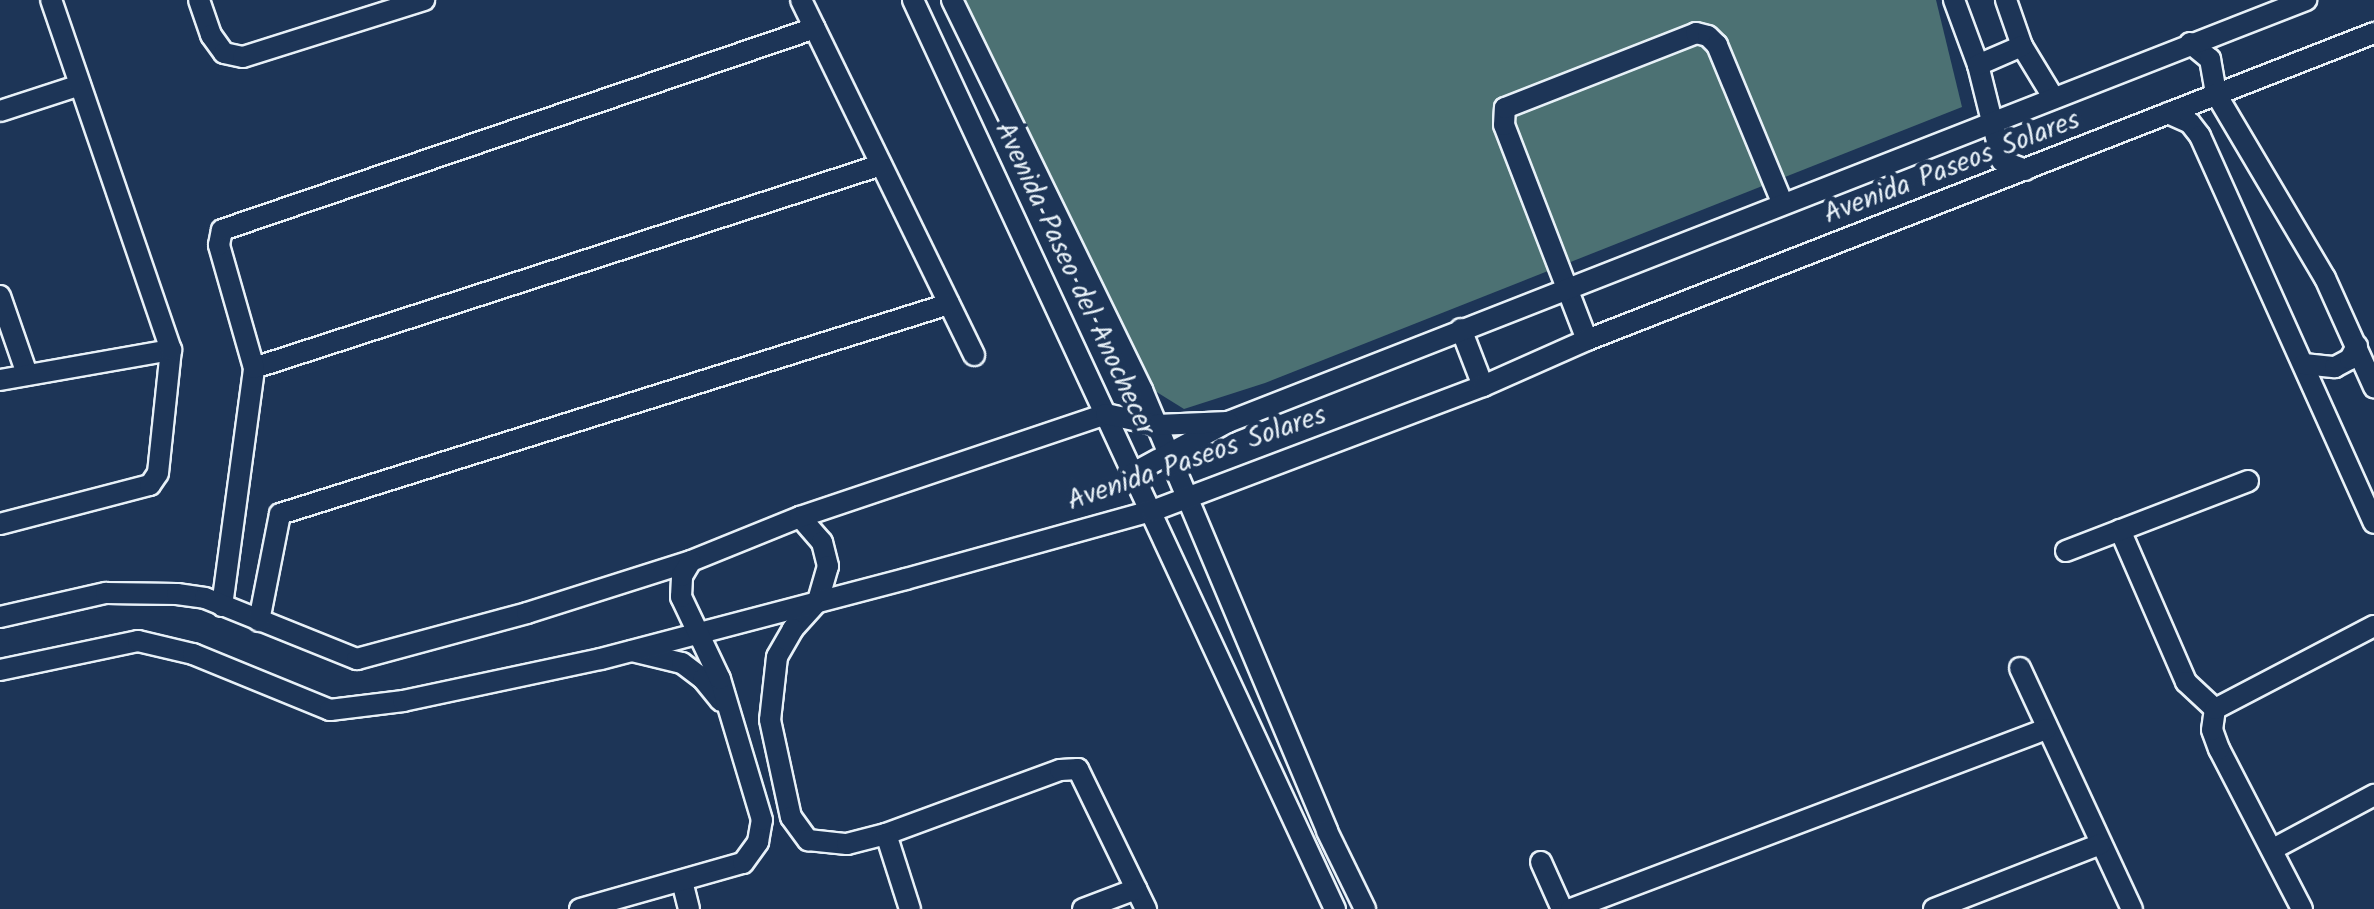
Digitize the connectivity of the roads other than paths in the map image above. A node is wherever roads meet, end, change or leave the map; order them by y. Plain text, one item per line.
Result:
1 (51, 0) edge
2 (199, 0) edge
3 (424, 0) edge
4 (801, 0) edge
5 (914, 0) edge
6 (952, 0) edge
7 (1954, 0) edge
8 (2006, 0) edge
9 (2306, 0) edge
10 (815, 28) junction
11 (2374, 33) edge
12 (2190, 43) junction
13 (2022, 46) junction
14 (1978, 65) junction
15 (80, 84) junction
16 (2216, 94) junction
17 (2054, 97) junction
18 (0, 110) edge
19 (2168, 113) junction
20 (1994, 122) junction
21 (881, 165) junction
22 (2025, 170) junction
23 (1782, 202) junction
24 (1567, 288) junction
25 (0, 296) edge
26 (949, 304) junction
27 (1461, 329) junction
28 (1587, 340) junction
29 (2358, 346) junction
30 (171, 350) junction
31 (974, 355) dead end
32 (2304, 364) junction
33 (254, 368) junction
34 (26, 374) junction
35 (0, 380) edge
36 (1482, 386) junction
37 (2374, 387) edge
38 (1106, 414) junction
39 (1228, 422) junction
40 (1157, 425) junction
41 (1170, 457) junction
42 (1135, 472) junction
43 (2248, 481) dead end
44 (1186, 495) junction
45 (1152, 510) junction
46 (800, 516) junction
47 (2374, 523) edge
48 (0, 524) edge
49 (2120, 530) junction
50 (2066, 551) dead end
51 (692, 561) junction
52 (818, 600) junction
53 (222, 606) junction
54 (0, 617) edge
55 (259, 621) junction
56 (2374, 626) edge
57 (699, 632) junction
58 (630, 651) junction
59 (2020, 668) dead end
60 (0, 670) edge
61 (2215, 708) junction
62 (729, 712) junction
63 (2046, 729) junction
64 (2374, 795) edge
65 (886, 834) junction
66 (2101, 844) junction
67 (2273, 849) junction
68 (1542, 862) dead end
69 (682, 881) junction
70 (1136, 890) junction
71 (580, 909) edge
72 (689, 909) edge
73 (910, 909) edge
74 (1083, 909) edge
75 (1146, 909) edge
76 (1335, 909) edge
77 (1366, 909) edge
78 (1562, 909) edge
79 (1571, 909) edge
80 (1934, 909) edge
81 (2132, 909) edge
82 (2302, 909) edge

1 - 15 street
2 - 3 street
4 - 10 street
5 - 38 street, Avenida Paseo del Anochecer
6 - 40 street, Avenida Paseo del Anochecer
7 - 14 street
8 - 13 street
9 - 12 street, Avenida Paseos Solares
10 - 21 street
10 - 33 street
11 - 16 street, Avenida Paseos Solares
12 - 16 street
12 - 17 street, Avenida Paseos Solares
13 - 14 street
13 - 17 street
14 - 20 street
15 - 18 street
15 - 30 street
16 - 19 street, Avenida Paseos Solares
16 - 29 street
17 - 20 street, Avenida Paseos Solares
19 - 22 street, Avenida Paseos Solares
19 - 32 street
20 - 22 street
20 - 23 street, Avenida Paseos Solares
21 - 26 street
21 - 33 street
22 - 28 street, Avenida Paseos Solares
23 - 24 street, Avenida Paseos Solares
23 - 24 street
24 - 27 street, Avenida Paseos Solares
24 - 28 street
25 - 34 street
26 - 31 street
26 - 55 street
27 - 36 street
27 - 39 street, Avenida Paseos Solares
28 - 36 street, Avenida Paseos Solares
29 - 32 street
29 - 37 street
30 - 34 street
30 - 48 street
32 - 47 street
33 - 53 street
34 - 35 street
36 - 44 street, Avenida Paseos Solares
38 - 40 street, Avenida Paseos Solares
38 - 42 street, Avenida Paseo del Anochecer
38 - 46 street
39 - 40 street, Avenida Paseos Solares
39 - 41 street, Avenida Paseos Solares
40 - 41 street, Avenida Paseo del Anochecer
41 - 42 street, Avenida Paseos Solares
41 - 44 street, Avenida Paseo del Anochecer
42 - 45 street, Avenida Paseo del Anochecer
43 - 49 street
44 - 45 street, Avenida Paseos Solares
44 - 77 street, Avenida Paseo del Anochecer
45 - 52 street, Avenida Paseos Solares
45 - 76 street, Avenida Paseo del Anochecer
46 - 51 street
46 - 52 street
49 - 50 street
49 - 61 street
51 - 55 street
51 - 57 street
52 - 57 street, Avenida Paseos Solares
52 - 65 street
53 - 54 street
53 - 55 street
56 - 61 street
57 - 58 street, Avenida Paseos Solares
57 - 62 street
58 - 60 street, Avenida Paseos Solares
58 - 62 street
59 - 63 street
61 - 67 street
62 - 69 street
63 - 66 street
63 - 79 street
64 - 67 street
65 - 70 street
65 - 73 street
66 - 80 street
66 - 81 street
67 - 82 street
68 - 78 street
69 - 71 street
69 - 72 street
70 - 74 street
70 - 75 street

